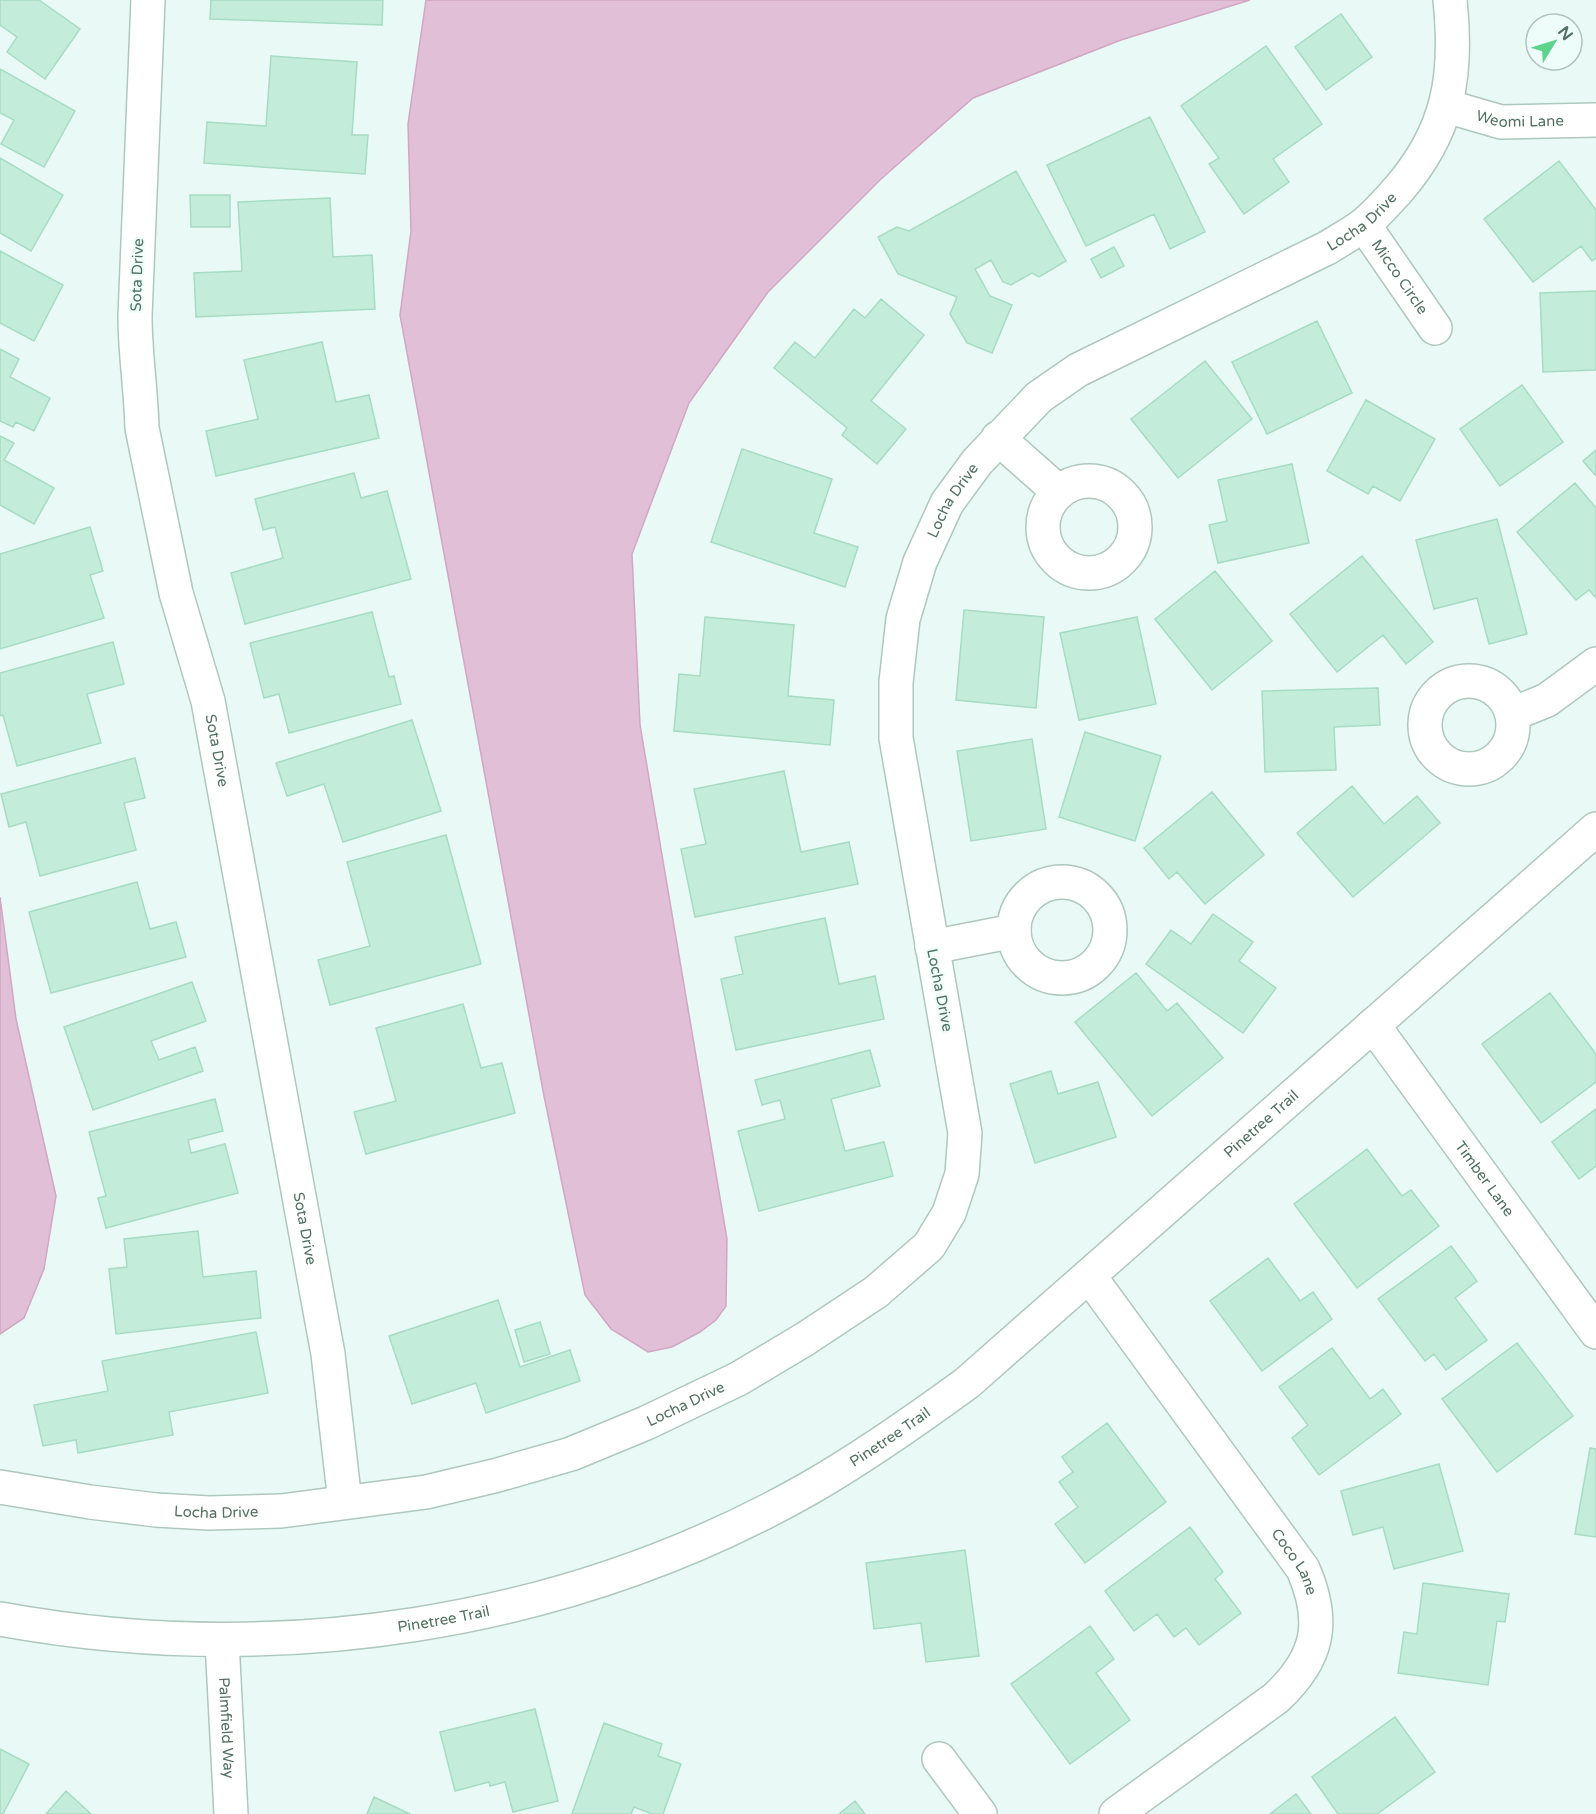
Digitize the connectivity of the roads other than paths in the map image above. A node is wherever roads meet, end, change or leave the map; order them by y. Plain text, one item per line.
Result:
1 (148, 0) edge
2 (1450, 0) edge
3 (1446, 106) junction
4 (1596, 120) edge
5 (1364, 225) junction
6 (1435, 328) dead end
7 (999, 438) junction
8 (1059, 492) dead end
9 (1596, 664) edge
10 (1513, 714) dead end
11 (1596, 829) edge
12 (1014, 931) dead end
13 (932, 947) junction
14 (1373, 1025) junction
15 (1090, 1277) junction
16 (1596, 1332) edge
17 (0, 1487) edge
18 (345, 1502) junction
19 (0, 1619) edge
20 (222, 1641) junction
21 (939, 1759) dead end
22 (231, 1814) edge
23 (980, 1814) edge
24 (1116, 1814) edge

1 - 18 street, Sota Drive
2 - 3 street, Locha Drive
3 - 4 street, Weomi Lane
3 - 5 street, Locha Drive
5 - 6 street, Micco Circle
5 - 7 street, Locha Drive
7 - 8 street
7 - 13 street, Locha Drive
9 - 10 street
11 - 14 street, Pinetree Trail
12 - 13 street
13 - 18 street, Locha Drive
14 - 15 street, Pinetree Trail
14 - 16 street, Timber Lane
15 - 20 street, Pinetree Trail
15 - 24 street, Coco Lane
17 - 18 street, Locha Drive
19 - 20 street, Pinetree Trail
20 - 22 street, Palmfield Way
21 - 23 street

